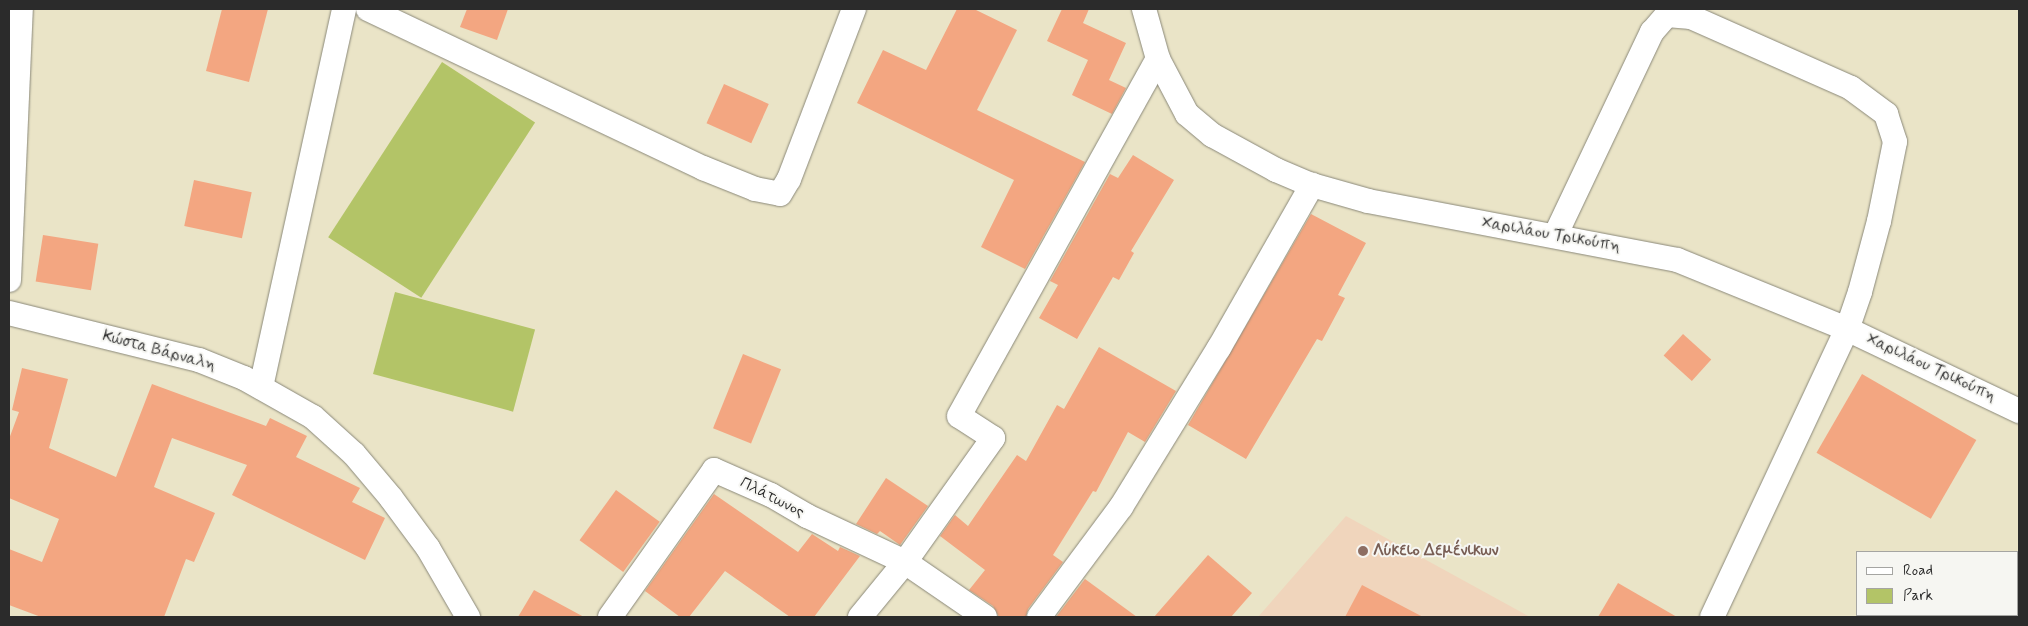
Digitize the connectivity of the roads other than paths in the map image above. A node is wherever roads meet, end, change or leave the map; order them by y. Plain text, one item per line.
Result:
1 (21, 9) edge
2 (344, 9) edge
3 (368, 9) edge
4 (854, 9) edge
5 (1144, 9) edge
6 (1158, 59) junction
7 (1312, 185) junction
8 (1556, 236) junction
9 (9, 280) edge
10 (9, 313) edge
11 (1847, 329) junction
12 (261, 387) junction
13 (2019, 411) edge
14 (905, 562) junction
15 (468, 617) edge
16 (610, 617) edge
17 (860, 617) edge
18 (984, 617) edge
19 (1039, 617) edge
20 (1712, 617) edge

1 - 9 street
2 - 12 street
3 - 4 street
5 - 6 street, Χαριλάου Τρικούπη
6 - 7 street, Χαριλάου Τρικούπη
6 - 14 street
7 - 8 street, Χαριλάου Τρικούπη
7 - 19 street
8 - 11 street, Χαριλάου Τρικούπη
8 - 11 street
10 - 12 street, Κώστα Βάρναλη
11 - 13 street, Χαριλάου Τρικούπη
11 - 20 street
12 - 15 street, Κώστα Βάρναλη
14 - 16 street, Πλάτωνος
14 - 17 street
14 - 18 street, Πλάτωνος

